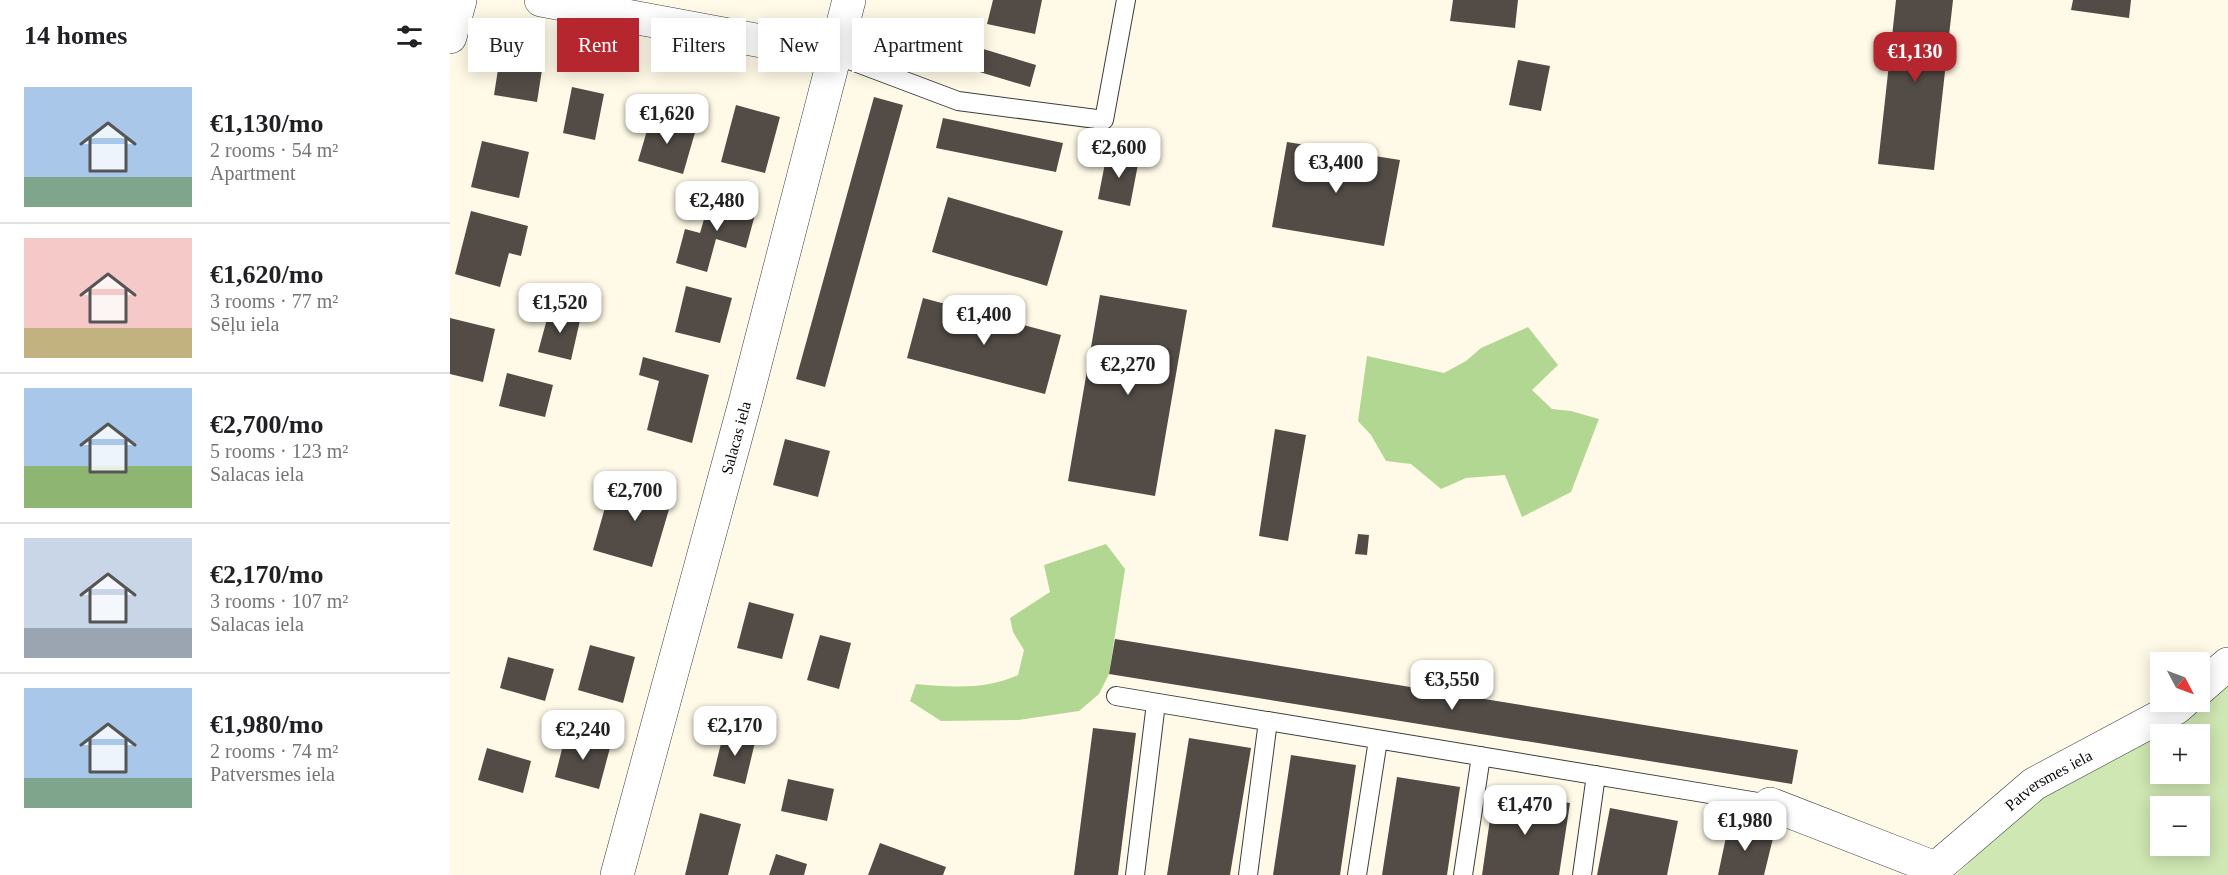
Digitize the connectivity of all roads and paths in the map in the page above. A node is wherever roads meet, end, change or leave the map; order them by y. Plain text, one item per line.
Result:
1 (460, 0) edge
2 (541, 0) edge
3 (849, 0) edge
4 (1126, 0) edge
5 (450, 37) edge
6 (840, 38) edge
7 (758, 40) edge
8 (840, 57) edge
9 (832, 72) edge
10 (2228, 664) edge
11 (2210, 679) edge
12 (1116, 696) dead end
13 (1156, 703) junction
14 (2169, 712) edge
15 (1268, 721) junction
16 (1378, 740) junction
17 (1481, 756) junction
18 (1596, 776) junction
19 (1770, 804) joint
20 (1932, 871) edge
21 (616, 875) edge
22 (1135, 875) edge
23 (1248, 875) edge
24 (1357, 875) edge
25 (1463, 875) edge
26 (1582, 875) edge

1 - 5 street
2 - 7 street
3 - 6 street, Salacas iela
4 - 8 lane
9 - 21 street, Salacas iela
10 - 11 street
12 - 13 lane
13 - 15 lane
13 - 22 lane
14 - 20 street, Patversmes iela
15 - 16 lane
15 - 23 lane
16 - 17 lane
16 - 24 lane
17 - 18 lane
17 - 25 lane
18 - 19 lane
18 - 26 lane
19 - 20 street

